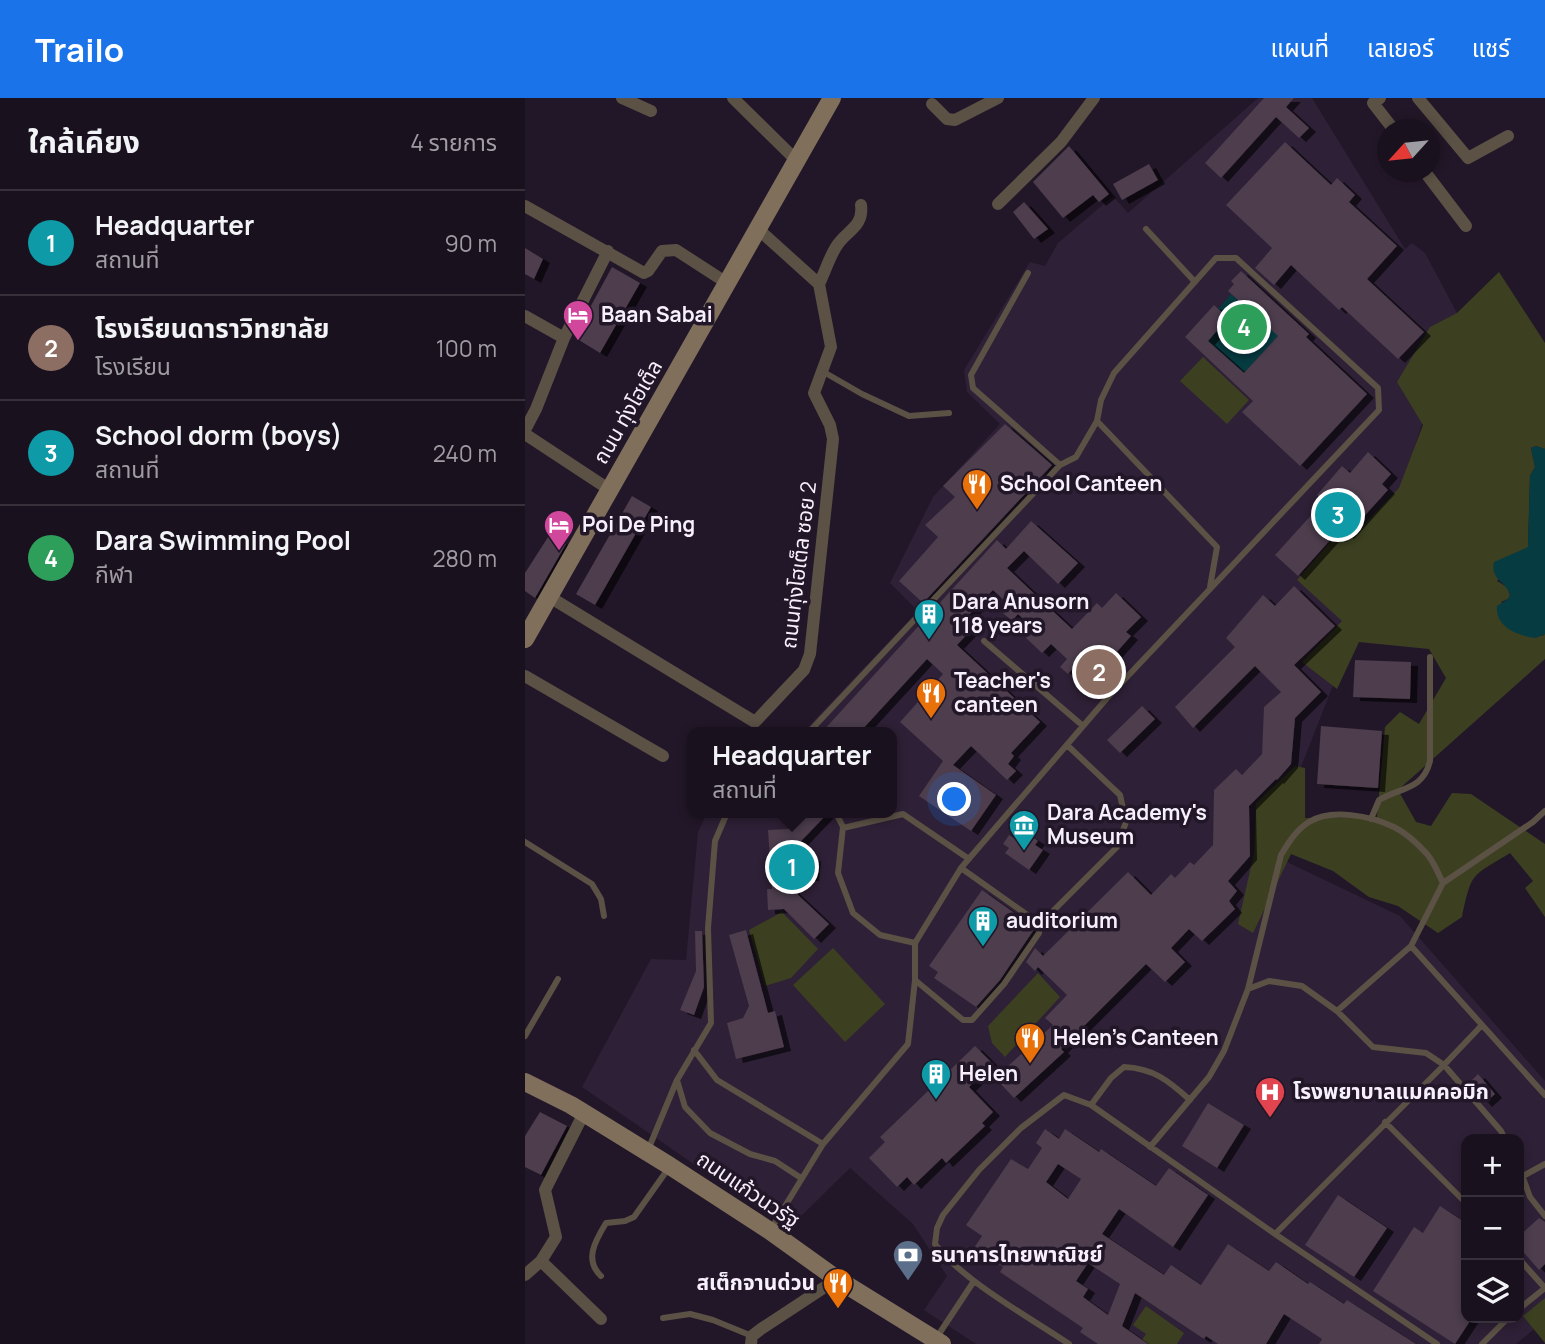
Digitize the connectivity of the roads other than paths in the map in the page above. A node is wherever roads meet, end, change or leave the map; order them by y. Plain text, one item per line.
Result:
1 (622, 98) edge
2 (733, 98) edge
3 (832, 98) edge
4 (998, 98) edge
5 (1094, 98) edge
6 (1380, 98) edge
7 (1418, 98) edge
8 (932, 104) dead end
9 (651, 111) dead end
10 (1386, 119) edge
11 (1508, 136) dead end
12 (796, 160) junction
13 (1433, 182) edge
14 (998, 204) dead end
15 (861, 205) dead end
16 (525, 206) edge
17 (1466, 226) dead end
18 (758, 229) junction
19 (1146, 229) dead end
20 (608, 251) junction
21 (1028, 273) dead end
22 (1195, 282) junction
23 (727, 283) junction
24 (819, 284) junction
25 (525, 316) edge
26 (564, 338) junction
27 (822, 371) junction
28 (949, 413) dead end
29 (1097, 421) junction
30 (525, 432) edge
31 (1060, 465) junction
32 (610, 490) junction
33 (1210, 589) junction
34 (548, 596) junction
35 (530, 618) edge
36 (525, 639) edge
37 (984, 641) dead end
38 (1430, 657) dead end
39 (525, 676) edge
40 (1083, 726) junction
41 (754, 727) edge
42 (814, 727) edge
43 (1067, 745) junction
44 (663, 756) dead end
45 (1545, 811) edge
46 (897, 815) edge
47 (725, 818) edge
48 (838, 818) edge
49 (886, 818) edge
50 (1371, 819) junction
51 (843, 828) junction
52 (525, 842) edge
53 (969, 859) junction
54 (961, 868) junction
55 (1443, 883) junction
56 (604, 916) dead end
57 (1040, 923) junction
58 (915, 943) junction
59 (1411, 946) junction
60 (558, 979) dead end
61 (915, 980) junction
62 (1248, 989) junction
63 (1337, 1010) junction
64 (1482, 1025) junction
65 (525, 1036) edge
66 (694, 1050) junction
67 (1444, 1065) junction
68 (677, 1080) junction
69 (525, 1082) edge
70 (1545, 1095) edge
71 (1190, 1100) junction
72 (1091, 1105) junction
73 (584, 1113) junction
74 (1385, 1122) junction
75 (1502, 1134) edge
76 (823, 1144) junction
77 (1150, 1147) junction
78 (648, 1152) junction
79 (1545, 1164) edge
80 (670, 1166) junction
81 (1524, 1175) edge
82 (801, 1178) junction
83 (1524, 1179) edge
84 (1461, 1198) edge
85 (1545, 1216) edge
86 (770, 1230) junction
87 (1275, 1234) junction
88 (541, 1261) junction
89 (1524, 1265) edge
90 (525, 1275) edge
91 (601, 1276) dead end
92 (837, 1279) junction
93 (975, 1281) junction
94 (1524, 1305) edge
95 (663, 1318) dead end
96 (601, 1319) dead end
97 (1503, 1323) edge
98 (752, 1340) edge
99 (938, 1342) edge
100 (1069, 1344) edge
101 (1437, 1344) edge
102 (1482, 1344) edge

1 - 9 street
2 - 12 street
3 - 12 street, ถนน ทุ่งโฮเต็ล
4 - 8 street
5 - 14 street
6 - 10 street
7 - 11 street
12 - 18 street, ถนน ทุ่งโฮเต็ล
13 - 17 street
15 - 24 street
16 - 20 street
18 - 23 street, ถนน ทุ่งโฮเต็ล
18 - 24 street
19 - 22 lane
20 - 23 street
20 - 26 street
21 - 31 lane
22 - 29 lane
22 - 33 lane
23 - 32 street, ถนน ทุ่งโฮเต็ล
24 - 27 street, ถนนทุ่งโฮเต็ล ซอย 2
25 - 26 street
26 - 30 street
27 - 28 lane
27 - 41 street, ถนนทุ่งโฮเต็ล ซอย 2
29 - 31 lane
29 - 33 lane
30 - 32 street
31 - 42 lane
32 - 34 street, ถนน ทุ่งโฮเต็ล
33 - 40 lane
34 - 35 street, ถนน ทุ่งโฮเต็ล
34 - 41 street, ถนนทุ่งโฮเต็ล ซอย 2
35 - 36 street, ถนน ทุ่งโฮเต็ล
37 - 40 lane
38 - 50 lane
39 - 44 street
40 - 43 lane
43 - 53 lane
43 - 57 lane
45 - 55 lane
46 - 53 lane
47 - 66 lane
48 - 51 lane
49 - 51 lane
50 - 55 lane
50 - 62 lane
51 - 58 lane
52 - 56 lane
53 - 54 lane
54 - 57 lane
54 - 58 lane
55 - 59 lane
57 - 61 lane
58 - 61 lane
59 - 63 lane
59 - 64 lane
60 - 65 lane
61 - 76 lane
62 - 63 lane
62 - 71 lane
63 - 67 lane
64 - 67 lane
64 - 70 lane
66 - 68 lane
66 - 76 lane
67 - 74 lane
67 - 75 lane
68 - 78 lane
68 - 82 lane
69 - 73 street, ถนนแก้วนวรัฐ
71 - 72 lane
71 - 77 lane
72 - 77 lane
72 - 93 lane
73 - 78 street, ถนนแก้วนวรัฐ
73 - 88 street
74 - 84 lane
74 - 87 lane
76 - 82 lane
77 - 87 lane
78 - 80 street, ถนนแก้วนวรัฐ
79 - 81 lane
80 - 86 street, ถนนแก้วนวรัฐ
80 - 91 lane
82 - 86 lane
83 - 85 lane
86 - 92 street, ถนนแก้วนวรัฐ
87 - 101 lane
88 - 90 street
88 - 96 street
89 - 94 lane
92 - 98 street
92 - 99 street, ถนนแก้วนวรัฐ
93 - 99 lane
93 - 100 lane
95 - 98 lane
97 - 102 lane

